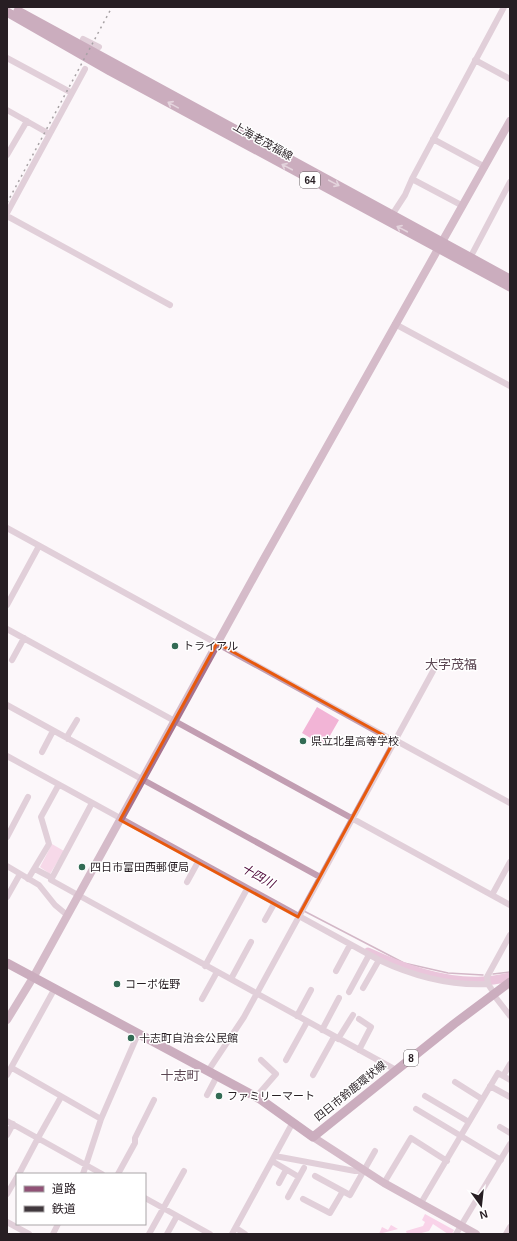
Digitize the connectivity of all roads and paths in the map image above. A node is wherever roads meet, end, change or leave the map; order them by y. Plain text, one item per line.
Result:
1 (10, 7) edge
2 (22, 7) edge
3 (504, 7) edge
4 (7, 12) edge
5 (7, 18) edge
6 (83, 39) dead end
7 (64, 41) junction
8 (99, 48) dead end
9 (7, 58) edge
10 (475, 60) junction
11 (114, 66) junction
12 (85, 69) dead end
13 (510, 79) edge
14 (72, 93) junction
15 (7, 110) edge
16 (27, 121) junction
17 (510, 121) edge
18 (46, 132) dead end
19 (433, 139) junction
20 (7, 155) edge
21 (485, 167) junction
22 (412, 179) junction
23 (510, 182) edge
24 (463, 206) junction
25 (7, 215) edge
26 (392, 215) junction
27 (440, 246) junction
28 (470, 258) junction
29 (510, 279) edge
30 (510, 287) edge
31 (170, 305) dead end
32 (395, 324) junction
33 (510, 386) edge
34 (7, 528) edge
35 (39, 546) junction
36 (7, 605) edge
37 (7, 629) edge
38 (24, 638) junction
39 (218, 643) junction
40 (12, 660) dead end
41 (438, 662) dead end
42 (7, 705) edge
43 (77, 720) dead end
44 (174, 720) junction
45 (53, 731) junction
46 (68, 739) junction
47 (395, 741) junction
48 (42, 752) dead end
49 (7, 756) edge
50 (142, 779) junction
51 (58, 786) junction
52 (28, 798) dead end
53 (92, 803) junction
54 (510, 803) edge
55 (122, 816) junction
56 (352, 819) junction
57 (7, 837) edge
58 (198, 862) junction
59 (510, 862) edge
60 (7, 866) edge
61 (35, 869) junction
62 (20, 874) junction
63 (320, 877) junction
64 (52, 878) junction
65 (28, 879) junction
66 (187, 882) dead end
67 (247, 889) junction
68 (78, 895) junction
69 (492, 895) junction
70 (7, 897) edge
71 (274, 904) junction
72 (510, 905) edge
73 (67, 915) junction
74 (299, 915) junction
75 (265, 920) dead end
76 (510, 935) edge
77 (251, 942) dead end
78 (350, 945) junction
79 (369, 955) junction
80 (379, 960) junction
81 (7, 964) edge
82 (205, 966) junction
83 (336, 971) dead end
84 (217, 972) junction
85 (34, 976) junction
86 (231, 979) junction
87 (510, 982) edge
88 (488, 984) junction
89 (56, 988) junction
90 (363, 988) dead end
91 (311, 990) dead end
92 (349, 992) dead end
93 (257, 993) junction
94 (494, 994) junction
95 (339, 998) dead end
96 (202, 999) dead end
97 (352, 1015) dead end
98 (297, 1016) junction
99 (510, 1016) edge
100 (359, 1019) dead end
101 (7, 1020) edge
102 (307, 1022) junction
103 (322, 1030) junction
104 (138, 1034) junction
105 (336, 1038) junction
106 (359, 1050) junction
107 (261, 1060) dead end
108 (286, 1060) dead end
109 (510, 1064) edge
110 (12, 1068) junction
111 (396, 1070) junction
112 (208, 1071) junction
113 (7, 1075) edge
114 (313, 1075) dead end
115 (217, 1076) junction
116 (504, 1076) junction
117 (510, 1080) edge
118 (455, 1082) dead end
119 (490, 1086) junction
120 (207, 1094) dead end
121 (256, 1096) junction
122 (424, 1096) dead end
123 (60, 1097) junction
124 (510, 1097) edge
125 (482, 1099) junction
126 (154, 1100) dead end
127 (416, 1109) dead end
128 (101, 1119) junction
129 (10, 1122) edge
130 (293, 1122) junction
131 (469, 1122) junction
132 (500, 1127) dead end
133 (510, 1133) edge
134 (7, 1135) edge
135 (461, 1135) junction
136 (313, 1137) junction
137 (38, 1138) junction
138 (510, 1144) edge
139 (375, 1151) dead end
140 (274, 1158) junction
141 (447, 1160) junction
142 (501, 1160) junction
143 (87, 1166) junction
144 (304, 1168) dead end
145 (286, 1170) junction
146 (363, 1170) junction
147 (184, 1171) dead end
148 (20, 1173) edge
149 (84, 1173) edge
150 (100, 1173) edge
151 (119, 1173) edge
152 (316, 1176) dead end
153 (299, 1177) junction
154 (16, 1179) edge
155 (279, 1183) dead end
156 (384, 1183) junction
157 (342, 1191) junction
158 (7, 1194) edge
159 (288, 1196) dead end
160 (303, 1198) dead end
161 (146, 1199) edge
162 (421, 1203) junction
163 (163, 1208) junction
164 (177, 1216) junction
165 (7, 1222) edge
166 (58, 1225) edge
167 (461, 1225) junction
168 (510, 1226) edge
169 (236, 1228) junction
170 (29, 1234) edge
171 (53, 1234) edge
172 (149, 1234) edge
173 (167, 1234) edge
174 (210, 1234) edge
175 (232, 1234) edge
176 (245, 1234) edge
177 (456, 1234) edge
178 (475, 1234) edge
179 (506, 1234) edge

1 - 7 main road, 上海老茂福線 / 64
2 - 7 main road
3 - 10 street
4 - 7 main road, 上海老茂福線 / 64
5 - 7 main road
6 - 8 street
7 - 11 main road, 上海老茂福線 / 64
7 - 11 main road
9 - 14 street
10 - 13 street
10 - 19 street
11 -> 26 main road, 上海老茂福線 / 64
27 -> 11 main road, 上海老茂福線 / 64
12 - 14 street
14 - 25 street
15 - 16 street
16 - 18 street
16 - 20 street
17 - 21 street
19 - 21 street
19 - 22 street
21 - 24 street
22 - 24 street
22 - 26 street
23 - 28 street
24 - 27 street
25 - 31 street
26 - 27 main road, 上海老茂福線 / 64
27 - 28 main road, 上海老茂福線 / 64
27 - 30 main road, 上海老茂福線 / 64
27 - 32 street
28 - 29 main road, 上海老茂福線 / 64
32 - 33 street
32 - 39 street
34 - 35 street
35 - 36 street
35 - 39 street
37 - 38 street
38 - 40 street
38 - 44 street
39 - 44 street
39 - 47 street
41 - 47 street
42 - 45 street
43 - 46 street
44 - 50 street
44 - 56 street
45 - 46 street
45 - 48 street
46 - 50 street
47 - 54 street
47 - 56 street
49 - 51 street
50 - 55 street
50 - 63 street
51 - 53 street
51 - 61 street
52 - 57 street
53 - 55 street
53 - 64 street
55 - 58 street
55 - 68 street
56 - 63 street
56 - 69 street
58 - 66 street
58 - 67 street
59 - 69 street
60 - 62 street
61 - 64 street
61 - 65 street
62 - 65 street
62 - 70 street
63 - 74 street
64 - 68 street
65 - 73 street
67 - 71 street
67 - 82 street
68 - 73 street
68 - 82 street
69 - 72 street
71 - 74 street
71 - 75 street
73 - 85 street
74 - 78 street
74 - 93 street
76 - 88 street
77 - 86 street
78 - 79 street
78 - 83 street
79 - 80 street
79 - 92 street
80 - 88 street
80 - 90 street
81 - 85 main road, 四日市鈴鹿環状線
82 - 84 street
84 - 86 street
84 - 96 street
85 - 89 main road, 四日市鈴鹿環状線
85 - 101 street
86 - 93 street
87 - 94 main road, 四日市鈴鹿環状線 / 8
88 - 94 street
89 - 104 main road, 四日市鈴鹿環状線
89 - 110 street
91 - 98 street
93 - 98 street
93 - 112 street
94 - 99 street
94 - 111 main road, 四日市鈴鹿環状線 / 8
95 - 103 street
97 - 105 street
98 - 102 street
100 - 106 street
102 - 103 street
102 - 108 street
103 - 105 street
104 - 112 main road, 四日市鈴鹿環状線
104 - 128 street
105 - 106 street
105 - 114 street
106 - 111 street
107 - 121 street
109 - 116 street
110 - 113 street
110 - 123 street
111 - 136 main road, 四日市鈴鹿環状線 / 8
112 - 115 main road, 四日市鈴鹿環状線
115 - 120 street
115 - 121 main road, 四日市鈴鹿環状線
116 - 117 street
116 - 119 street
118 - 125 street
119 - 124 street
119 - 125 street
121 - 130 main road, 四日市鈴鹿環状線
122 - 131 street
123 - 128 street
123 - 137 street
125 - 131 street
126 - 151 street
127 - 135 street
128 - 143 street
129 - 134 street
129 - 137 street
130 - 136 main road, 四日市鈴鹿環状線
130 - 140 street
131 - 135 street
132 - 133 street
135 - 141 street
135 - 142 street
136 - 146 street
137 - 143 street
137 - 148 street
138 - 142 street
139 - 146 street
140 - 145 street
140 - 146 street
140 - 169 street
141 - 156 street
141 - 162 street
142 - 167 street
143 - 149 street
143 - 150 street
144 - 153 street
145 - 153 street
145 - 155 street
146 - 156 street
146 - 157 street
147 - 163 street
152 - 157 street
153 - 159 street
154 - 158 street
156 - 162 street
157 - 160 street
161 - 163 street
162 - 167 street
163 - 164 street
163 - 172 street
164 - 173 street
164 - 174 street
165 - 170 street
166 - 171 street
167 - 177 street
167 - 178 street
168 - 179 street
169 - 175 street
169 - 176 street

